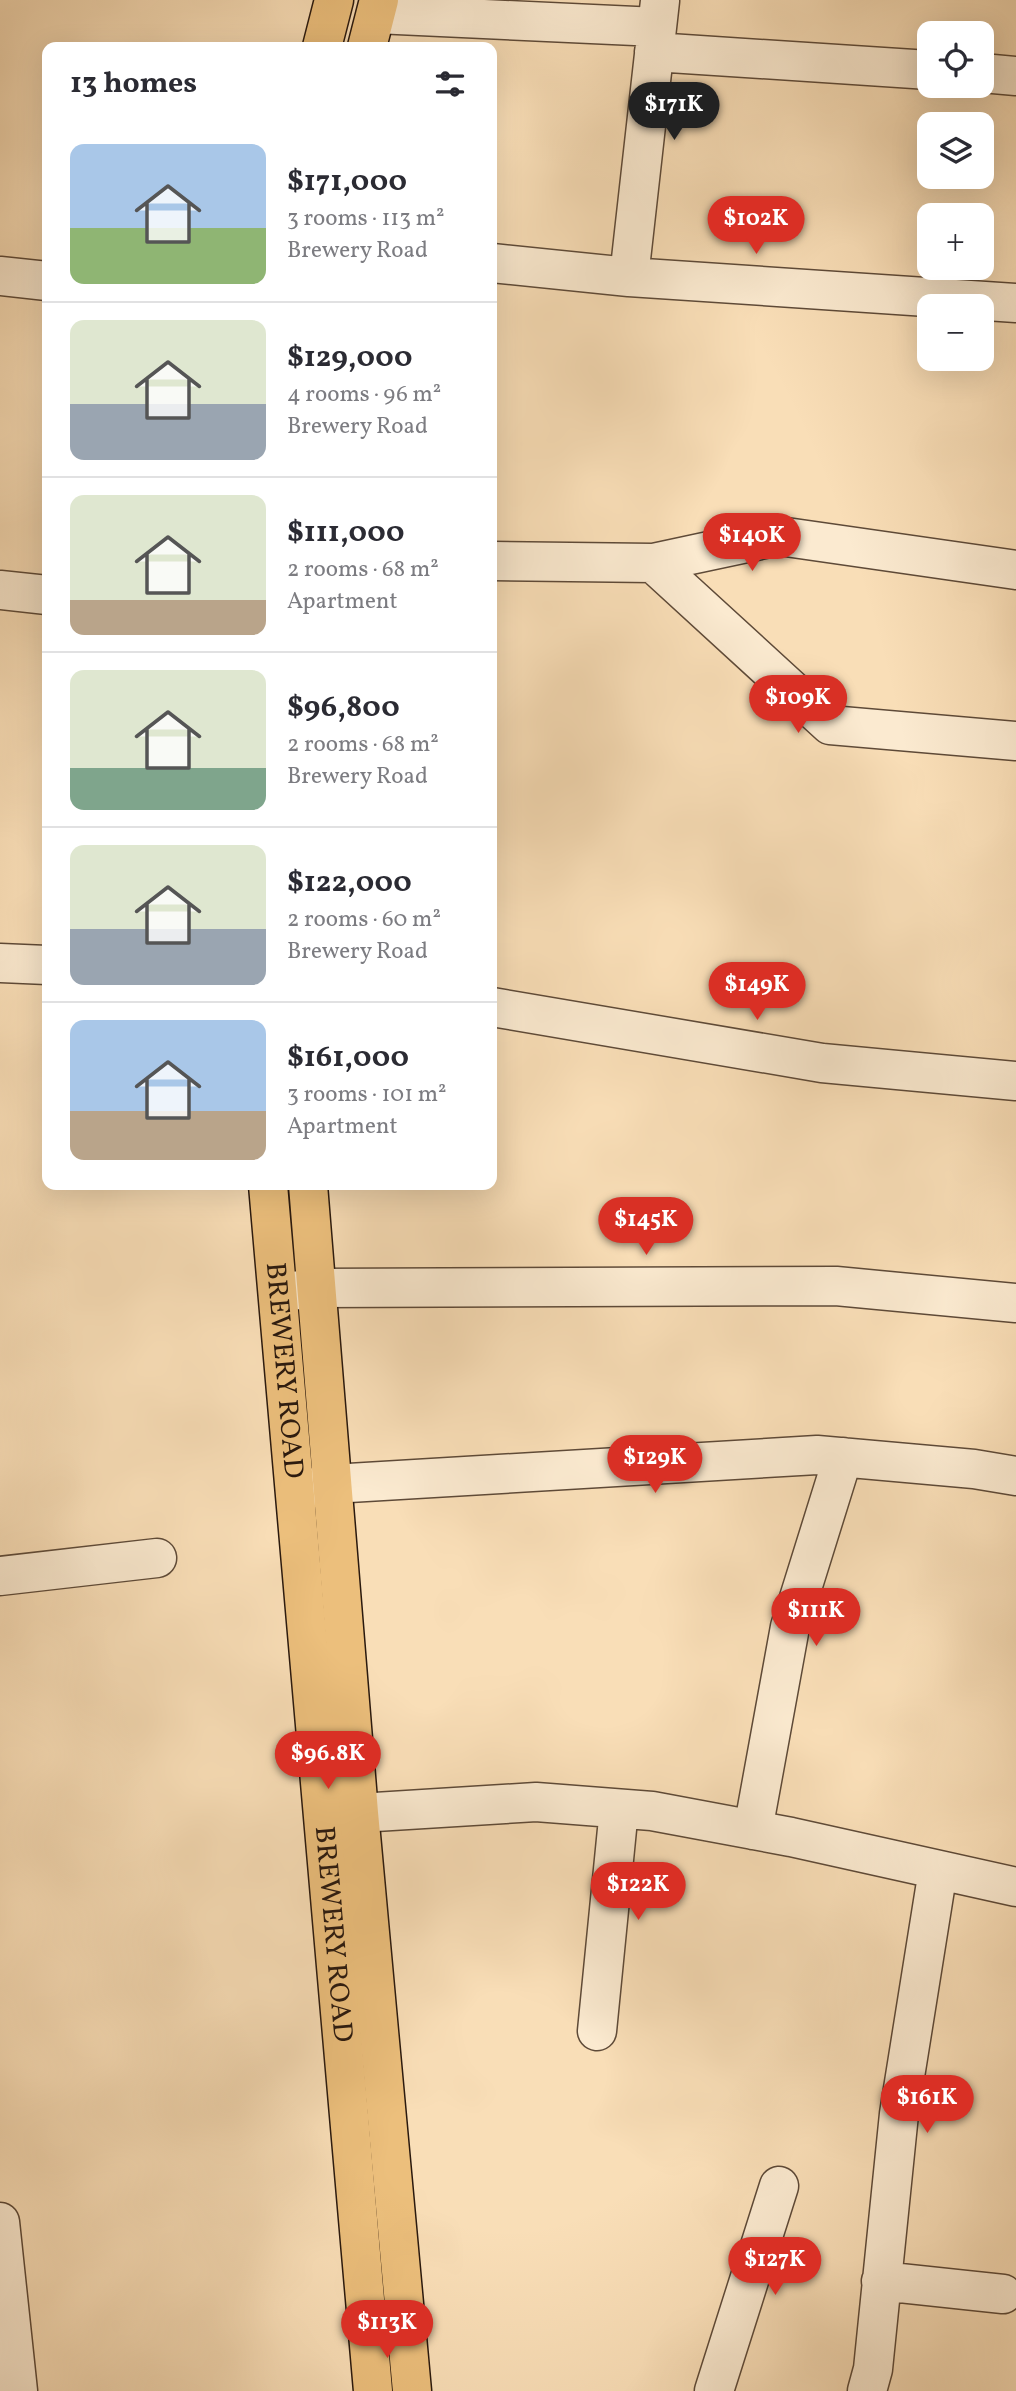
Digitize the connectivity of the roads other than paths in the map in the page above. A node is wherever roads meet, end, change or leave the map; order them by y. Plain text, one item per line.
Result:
1 (334, 0) edge
2 (374, 20) edge
3 (657, 26) edge
4 (323, 42) edge
5 (917, 68) edge
6 (994, 75) edge
7 (1016, 76) edge
8 (497, 264) edge
9 (0, 276) edge
10 (629, 277) junction
11 (42, 280) edge
12 (1016, 303) edge
13 (497, 561) edge
14 (653, 563) junction
15 (1016, 570) edge
16 (0, 590) edge
17 (42, 594) edge
18 (1016, 741) edge
19 (0, 963) edge
20 (42, 965) edge
21 (497, 1008) edge
22 (1016, 1081) edge
23 (268, 1190) edge
24 (308, 1190) edge
25 (316, 1288) junction
26 (277, 1293) junction
27 (1016, 1303) edge
28 (844, 1458) junction
29 (1016, 1476) edge
30 (332, 1485) junction
31 (294, 1490) junction
32 (157, 1558) dead end
33 (0, 1576) edge
34 (619, 1809) junction
35 (341, 1817) junction
36 (753, 1830) junction
37 (938, 1870) junction
38 (1016, 1887) edge
39 (597, 2031) dead end
40 (779, 2186) dead end
41 (0, 2222) edge
42 (881, 2281) junction
43 (1003, 2294) dead end
44 (412, 2390) edge
45 (18, 2391) edge
46 (372, 2391) edge
47 (715, 2391) edge
48 (867, 2391) edge

1 - 4 main road
2 - 3 street
3 - 5 street
3 - 10 street
6 - 7 street
8 - 10 street
9 - 11 street
10 - 12 street
13 - 14 street
14 - 15 street
14 - 18 street
16 - 17 street
19 - 20 street
21 - 22 street
23 - 26 main road, BREWERY ROAD
24 - 25 main road, BREWERY ROAD
25 - 26 street
25 - 27 street
25 - 30 main road, BREWERY ROAD
26 - 31 main road, BREWERY ROAD
28 - 29 street
28 - 30 street
28 - 36 street
30 - 31 street
30 - 35 main road, BREWERY ROAD
31 - 35 main road, BREWERY ROAD
32 - 33 street
34 - 35 street
34 - 36 street
34 - 39 street
35 - 44 main road, BREWERY ROAD
35 - 46 main road, BREWERY ROAD
36 - 37 street
37 - 38 street
37 - 42 street
40 - 47 street
41 - 45 street
42 - 43 street
42 - 48 street
44 - 46 street

